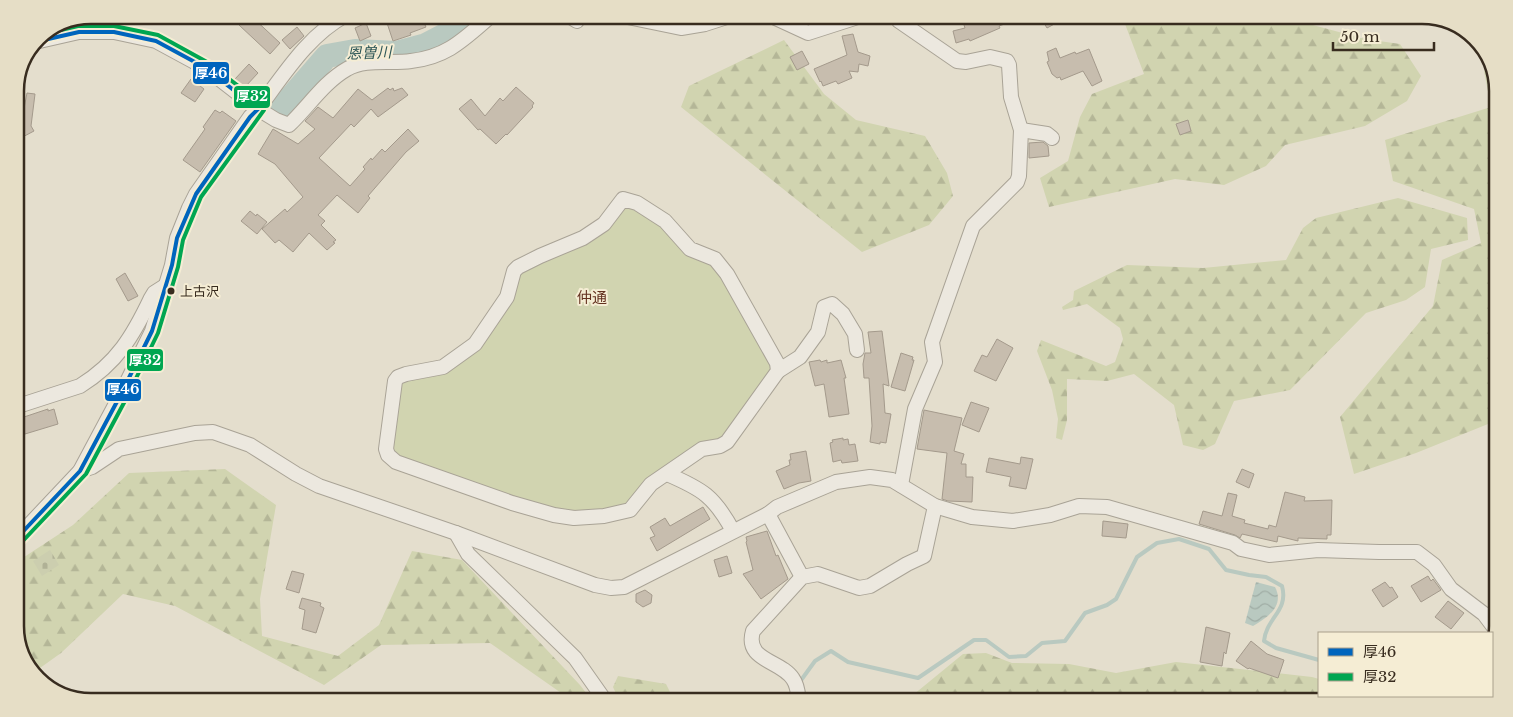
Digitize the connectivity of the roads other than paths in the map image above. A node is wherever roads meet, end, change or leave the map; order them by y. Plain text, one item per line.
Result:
1 (116, 24) edge
2 (331, 24) edge
3 (481, 24) edge
4 (662, 24) edge
5 (705, 24) edge
6 (787, 24) edge
7 (837, 24) edge
8 (903, 24) edge
9 (114, 32) junction
10 (49, 39) edge
11 (258, 109) junction
12 (1021, 130) junction
13 (1052, 138) dead end
14 (166, 286) junction
15 (857, 350) dead end
16 (778, 371) junction
17 (24, 404) edge
18 (80, 471) junction
19 (667, 474) junction
20 (901, 485) junction
21 (935, 506) junction
22 (768, 514) junction
23 (733, 531) junction
24 (24, 532) edge
25 (456, 533) junction
26 (802, 577) junction
27 (1489, 621) edge
28 (797, 690) edge
29 (600, 693) edge

1 - 9 street
2 - 11 street
3 - 11 street
4 - 5 street
6 - 7 street
8 - 12 street
9 - 10 street
9 - 11 street
11 - 14 street
12 - 13 street
12 - 20 street
14 - 17 street
14 - 18 street
15 - 16 street
16 - 19 street
16 - 19 street
18 - 24 street
18 - 25 street
19 - 23 street
20 - 21 street
20 - 22 street
21 - 26 street
21 - 27 street
22 - 23 street
22 - 26 street
23 - 25 street
25 - 29 street
26 - 28 street

